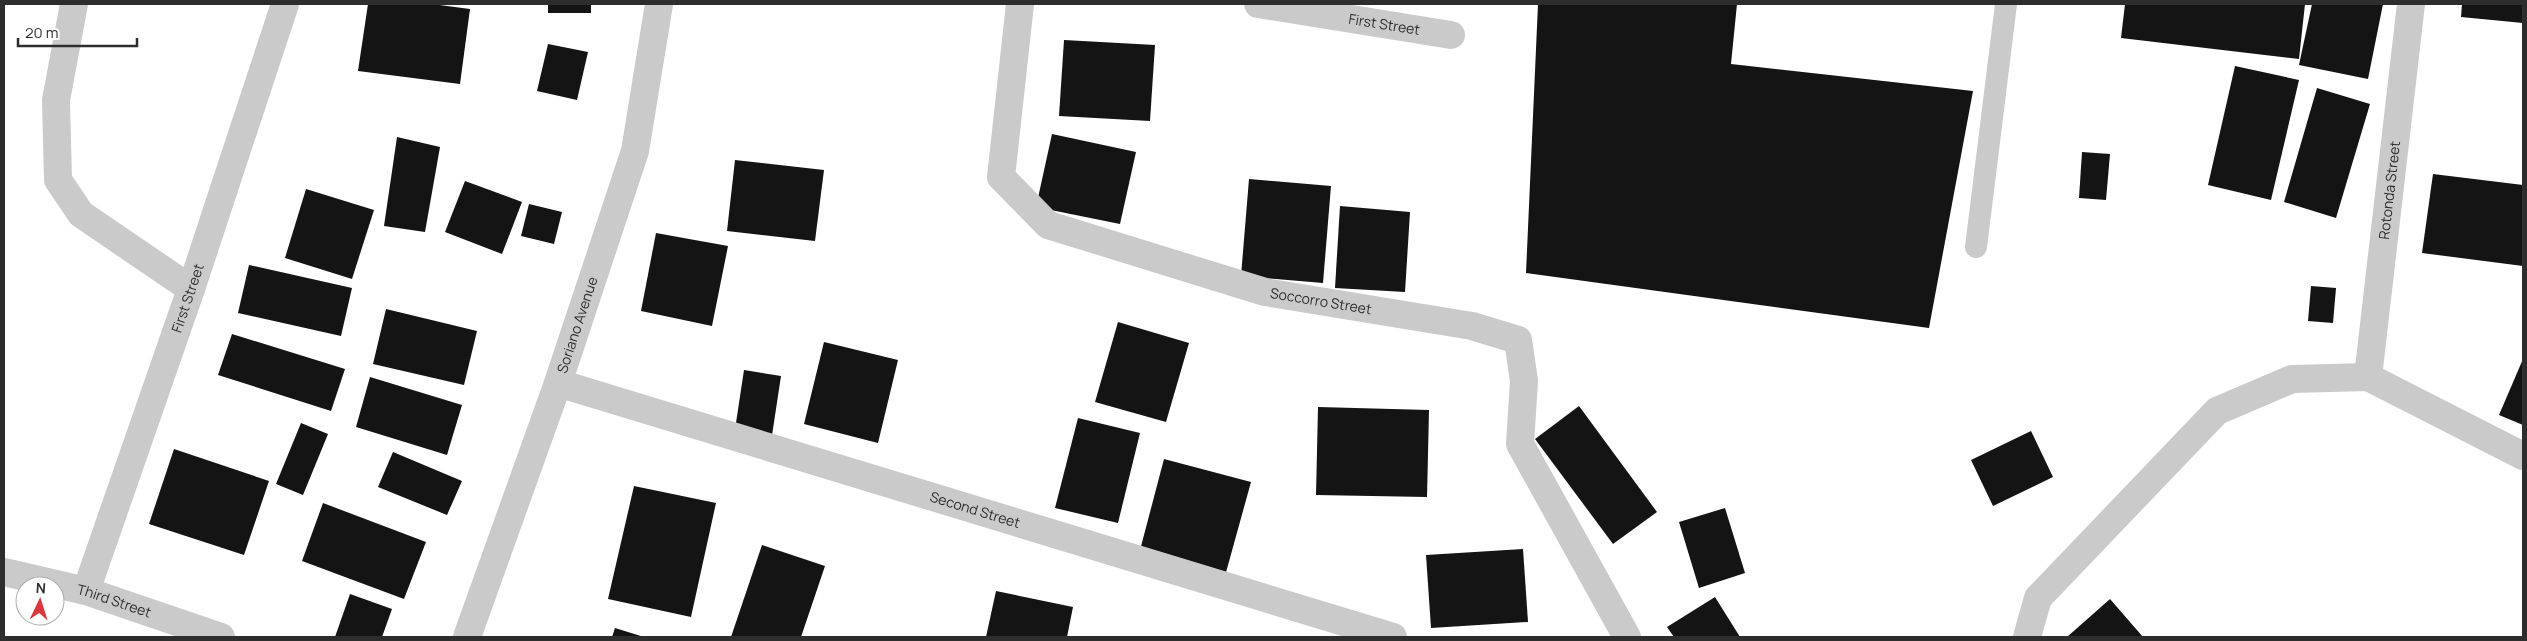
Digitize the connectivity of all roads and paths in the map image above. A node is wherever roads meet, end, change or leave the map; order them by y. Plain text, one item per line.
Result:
1 (74, 4) edge
2 (285, 4) edge
3 (659, 4) edge
4 (1020, 4) edge
5 (1258, 4) edge
6 (2006, 4) edge
7 (2411, 4) edge
8 (1451, 35) dead end
9 (1976, 247) dead end
10 (192, 289) junction
11 (2368, 377) junction
12 (558, 383) junction
13 (2523, 456) edge
14 (4, 572) edge
15 (86, 591) junction
16 (1619, 634) edge
17 (222, 637) edge
18 (468, 637) edge
19 (1392, 637) edge
20 (2027, 637) edge

1 - 10 street
2 - 10 street, First Street
3 - 12 street, Soriano Avenue
4 - 16 street, Soccorro Street
5 - 8 street, First Street
6 - 9 lane
7 - 11 street, Rotonda Street
10 - 15 street, First Street
11 - 13 street
11 - 20 street
12 - 18 street, Soriano Avenue
12 - 19 street, Second Street
14 - 15 street, Third Street
15 - 17 street, Third Street

